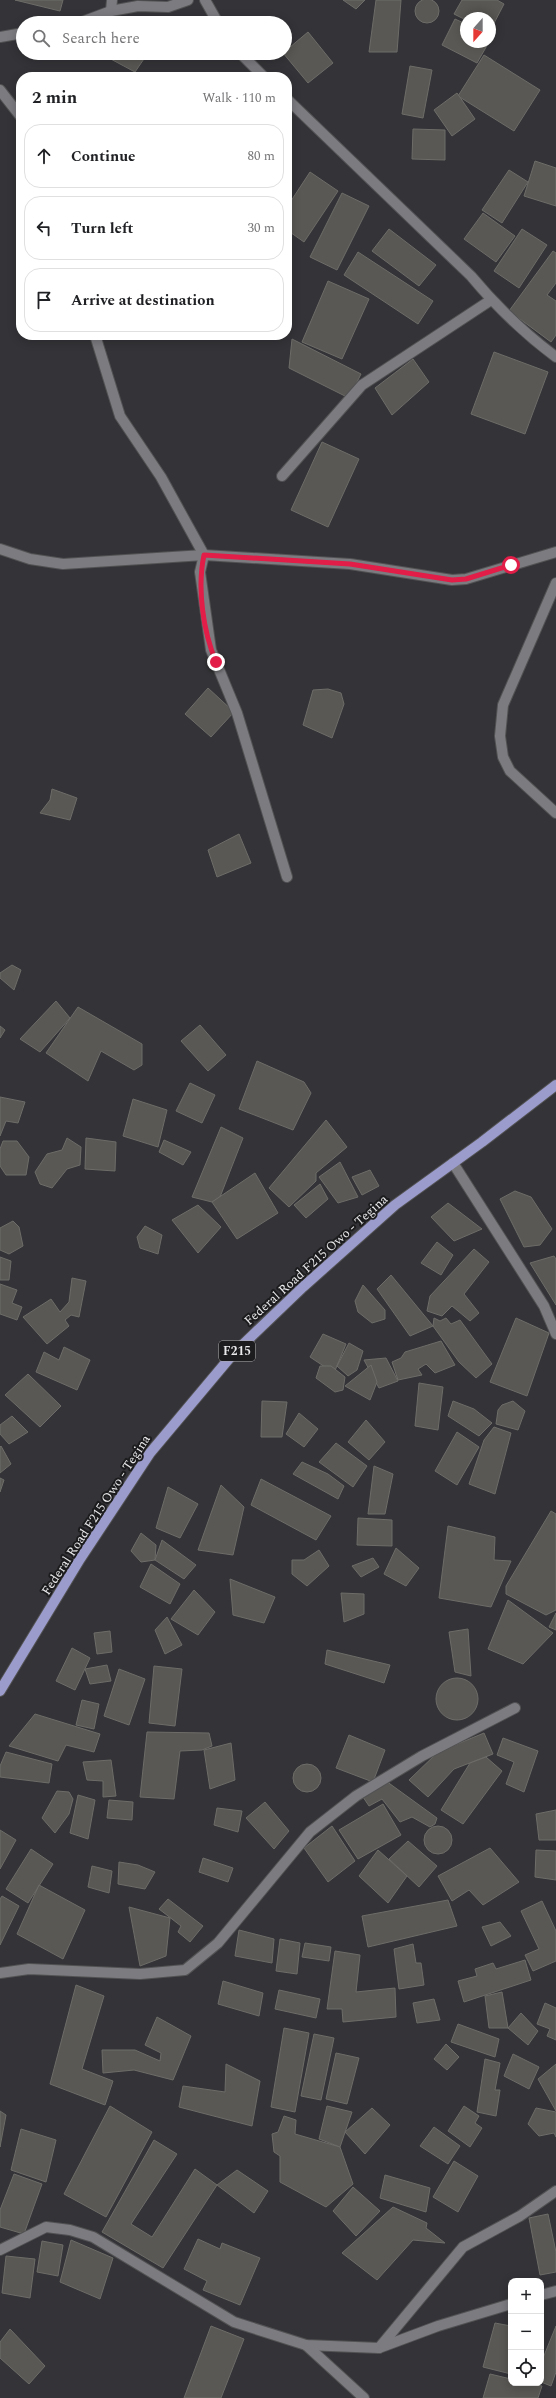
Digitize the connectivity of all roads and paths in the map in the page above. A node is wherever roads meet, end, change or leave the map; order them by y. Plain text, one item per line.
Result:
1 (112, 0) edge
2 (188, 0) edge
3 (205, 0) edge
4 (111, 11) junction
5 (98, 16) edge
6 (214, 16) edge
7 (16, 34) edge
8 (0, 37) edge
9 (247, 60) edge
10 (259, 72) edge
11 (0, 90) edge
12 (292, 104) edge
13 (16, 111) edge
14 (491, 300) junction
15 (97, 340) edge
16 (556, 357) edge
17 (282, 476) dead end
18 (0, 549) edge
19 (556, 552) edge
20 (204, 555) junction
21 (556, 583) edge
22 (556, 813) edge
23 (287, 877) dead end
24 (556, 1085) edge
25 (453, 1163) junction
26 (556, 1334) edge
27 (0, 1691) edge
28 (515, 1708) dead end
29 (0, 1973) edge
30 (556, 2191) edge
31 (0, 2250) edge
32 (556, 2291) edge
33 (544, 2294) edge
34 (508, 2305) edge
35 (306, 2345) junction
36 (379, 2348) junction
37 (364, 2398) edge

1 - 4 street
2 - 4 street
3 - 6 street
4 - 5 street
7 - 8 street
9 - 10 street
11 - 13 street
12 - 14 street
14 - 16 street
14 - 17 street
15 - 20 street
18 - 20 street
19 - 20 street
20 - 23 street
21 - 22 street
24 - 25 main road, Federal Road F215 Owo - Tegina / F215
25 - 26 street
25 - 27 main road, Federal Road F215 Owo - Tegina / F215
28 - 29 street
30 - 36 street
31 - 35 street
32 - 33 street
34 - 36 street
35 - 36 street
35 - 37 street

